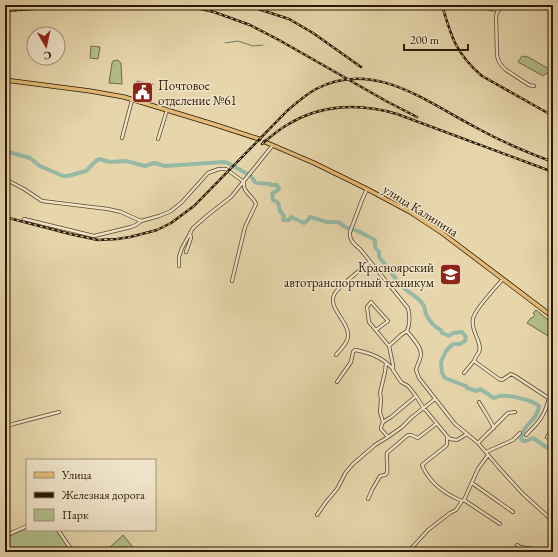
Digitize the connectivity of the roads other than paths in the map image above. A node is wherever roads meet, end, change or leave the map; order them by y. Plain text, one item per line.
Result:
1 (485, 5) edge
2 (506, 5) edge
3 (499, 10) junction
4 (5, 80) edge
5 (534, 86) dead end
6 (132, 100) junction
7 (167, 110) junction
8 (122, 138) dead end
9 (158, 139) dead end
10 (273, 145) junction
11 (5, 179) edge
12 (244, 182) junction
13 (367, 189) junction
14 (24, 219) dead end
15 (141, 221) junction
16 (190, 232) junction
17 (186, 252) dead end
18 (370, 262) junction
19 (180, 266) dead end
20 (503, 279) junction
21 (232, 281) dead end
22 (553, 317) edge
23 (376, 330) junction
24 (407, 331) junction
25 (389, 346) junction
26 (336, 355) dead end
27 (474, 360) junction
28 (386, 363) junction
29 (393, 370) junction
30 (464, 373) dead end
31 (337, 382) dead end
32 (416, 396) junction
33 (549, 398) junction
34 (435, 399) junction
35 (553, 401) edge
36 (479, 402) dead end
37 (423, 408) junction
38 (59, 412) dead end
39 (515, 412) dead end
40 (383, 422) junction
41 (436, 424) junction
42 (5, 427) edge
43 (494, 428) junction
44 (553, 428) edge
45 (520, 433) dead end
46 (467, 434) junction
47 (526, 435) dead end
48 (447, 436) junction
49 (388, 437) junction
50 (547, 437) dead end
51 (478, 443) junction
52 (487, 453) junction
53 (472, 483) junction
54 (368, 499) dead end
55 (463, 500) junction
56 (513, 512) dead end
57 (317, 514) dead end
58 (553, 521) edge
59 (500, 524) dead end
60 (26, 526) edge
61 (59, 531) edge
62 (5, 536) edge
63 (553, 540) edge
64 (517, 545) dead end
65 (550, 550) edge
66 (73, 552) edge
67 (408, 552) edge

1 - 3 street
2 - 3 street
3 - 5 street
4 - 6 main road, улица Калинина
6 - 7 main road, улица Калинина
6 - 8 street
7 - 9 street
7 - 10 main road, улица Калинина
10 - 12 street
10 - 13 main road, улица Калинина
11 - 15 street
12 - 15 street
12 - 16 street
12 - 21 street
13 - 18 street
13 - 20 main road, улица Калинина
14 - 15 street
16 - 17 street
16 - 19 street
18 - 24 street
18 - 26 street
20 - 22 main road, улица Калинина
20 - 27 street
23 - 23 street
23 - 25 street
24 - 25 street
24 - 34 street
25 - 29 street
27 - 30 street
27 - 33 street
28 - 29 street
28 - 31 street
28 - 40 street
29 - 32 street
32 - 37 street
32 - 40 street
33 - 35 street
33 - 47 street
34 - 37 street
34 - 46 street
36 - 43 street
37 - 41 street
37 - 49 street
38 - 42 street
39 - 43 street
40 - 49 street
41 - 48 street
41 - 54 street
43 - 51 street
44 - 50 street
45 - 52 street
46 - 48 street
46 - 51 street
48 - 55 street
49 - 57 street
51 - 52 street
52 - 53 street
52 - 58 street
53 - 55 street
53 - 56 street
55 - 59 street
55 - 67 street
60 - 62 street
61 - 66 street
63 - 65 street
64 - 65 street

